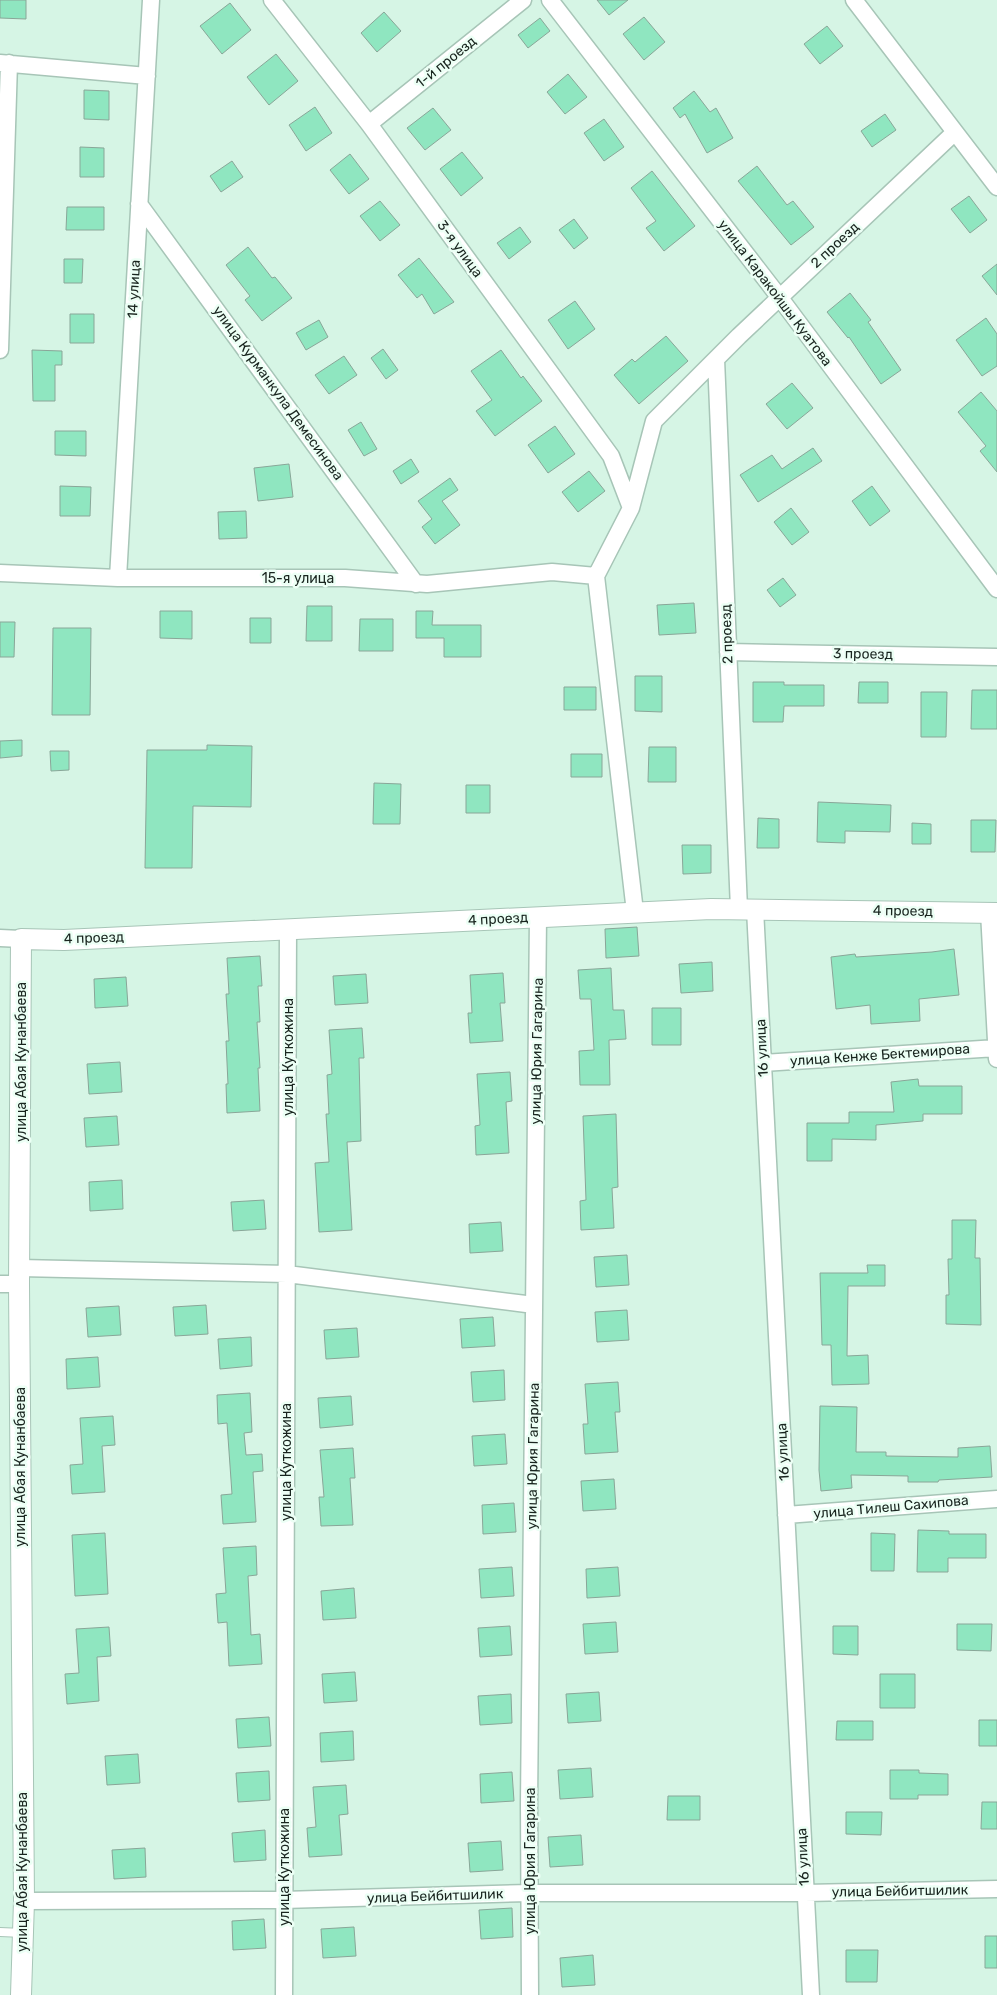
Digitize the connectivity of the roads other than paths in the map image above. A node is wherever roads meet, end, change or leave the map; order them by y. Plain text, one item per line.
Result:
1 (151, 0) edge
2 (272, 0) edge
3 (523, 0) edge
4 (550, 0) edge
5 (854, 0) edge
6 (4, 63) edge
7 (147, 76) junction
8 (369, 124) junction
9 (955, 132) junction
10 (997, 187) edge
11 (139, 204) junction
12 (780, 298) junction
13 (0, 350) edge
14 (716, 359) junction
15 (631, 508) junction
16 (0, 573) edge
17 (596, 576) junction
18 (118, 578) junction
19 (416, 584) junction
20 (997, 589) edge
21 (728, 652) junction
22 (997, 657) edge
23 (747, 909) junction
24 (634, 912) junction
25 (993, 912) edge
26 (538, 917) junction
27 (288, 929) junction
28 (0, 938) edge
29 (21, 939) junction
30 (997, 1048) edge
31 (997, 1059) edge
32 (763, 1063) junction
33 (287, 1274) junction
34 (13, 1278) edge
35 (534, 1305) junction
36 (997, 1499) edge
37 (786, 1515) junction
38 (997, 1889) edge
39 (529, 1893) junction
40 (805, 1893) junction
41 (283, 1900) junction
42 (24, 1901) junction
43 (0, 1932) edge
44 (23, 1933) junction
45 (21, 1995) edge
46 (284, 1995) edge
47 (530, 1995) edge
48 (811, 1995) edge

1 - 7 street, 14 улица
2 - 8 street, 3-я улица
3 - 8 street, 1-й проезд
4 - 12 street, улица Каракойшы Куатова
5 - 9 street
6 - 7 street
6 - 13 street
7 - 11 street, 14 улица
8 - 15 street, 3-я улица
9 - 10 street
9 - 12 street, 2 проезд
11 - 18 street, 14 улица
11 - 19 street, улица Курманкула Демесинова
12 - 14 street, 2 проезд
12 - 20 street, улица Каракойшы Куатова
14 - 15 street, 2 проезд
14 - 21 street, 2 проезд
15 - 17 street, 2 проезд
16 - 18 street, 15-я улица
17 - 19 street, 15-я улица
17 - 24 street
18 - 19 street, 15-я улица
21 - 22 street, 3 проезд
21 - 23 street, 2 проезд
23 - 24 street, 4 проезд
23 - 25 street, 4 проезд
23 - 32 street, 16 улица
24 - 26 street, 4 проезд
25 - 30 street
26 - 27 street, 4 проезд
26 - 35 street, улица Юрия Гагарина
27 - 29 street, 4 проезд
27 - 33 street, улица Куткожина
28 - 29 street, 4 проезд
29 - 34 street, улица Абая Кунанбаева
30 - 31 street
30 - 32 street, улица Кенже Бектемирова
32 - 37 street, 16 улица
33 - 34 street
33 - 35 street
33 - 41 street, улица Куткожина
34 - 42 street, улица Абая Кунанбаева
35 - 39 street, улица Юрия Гагарина
36 - 37 street, улица Тилеш Сахипова
37 - 40 street, 16 улица
38 - 40 street, улица Бейбитшилик
39 - 40 street, улица Бейбитшилик
39 - 41 street, улица Бейбитшилик
39 - 47 street, улица Юрия Гагарина
40 - 48 street, 16 улица
41 - 42 street, улица Бейбитшилик
41 - 46 street, улица Куткожина
42 - 44 street, улица Абая Кунанбаева
43 - 44 lane
44 - 45 street, улица Абая Кунанбаева

